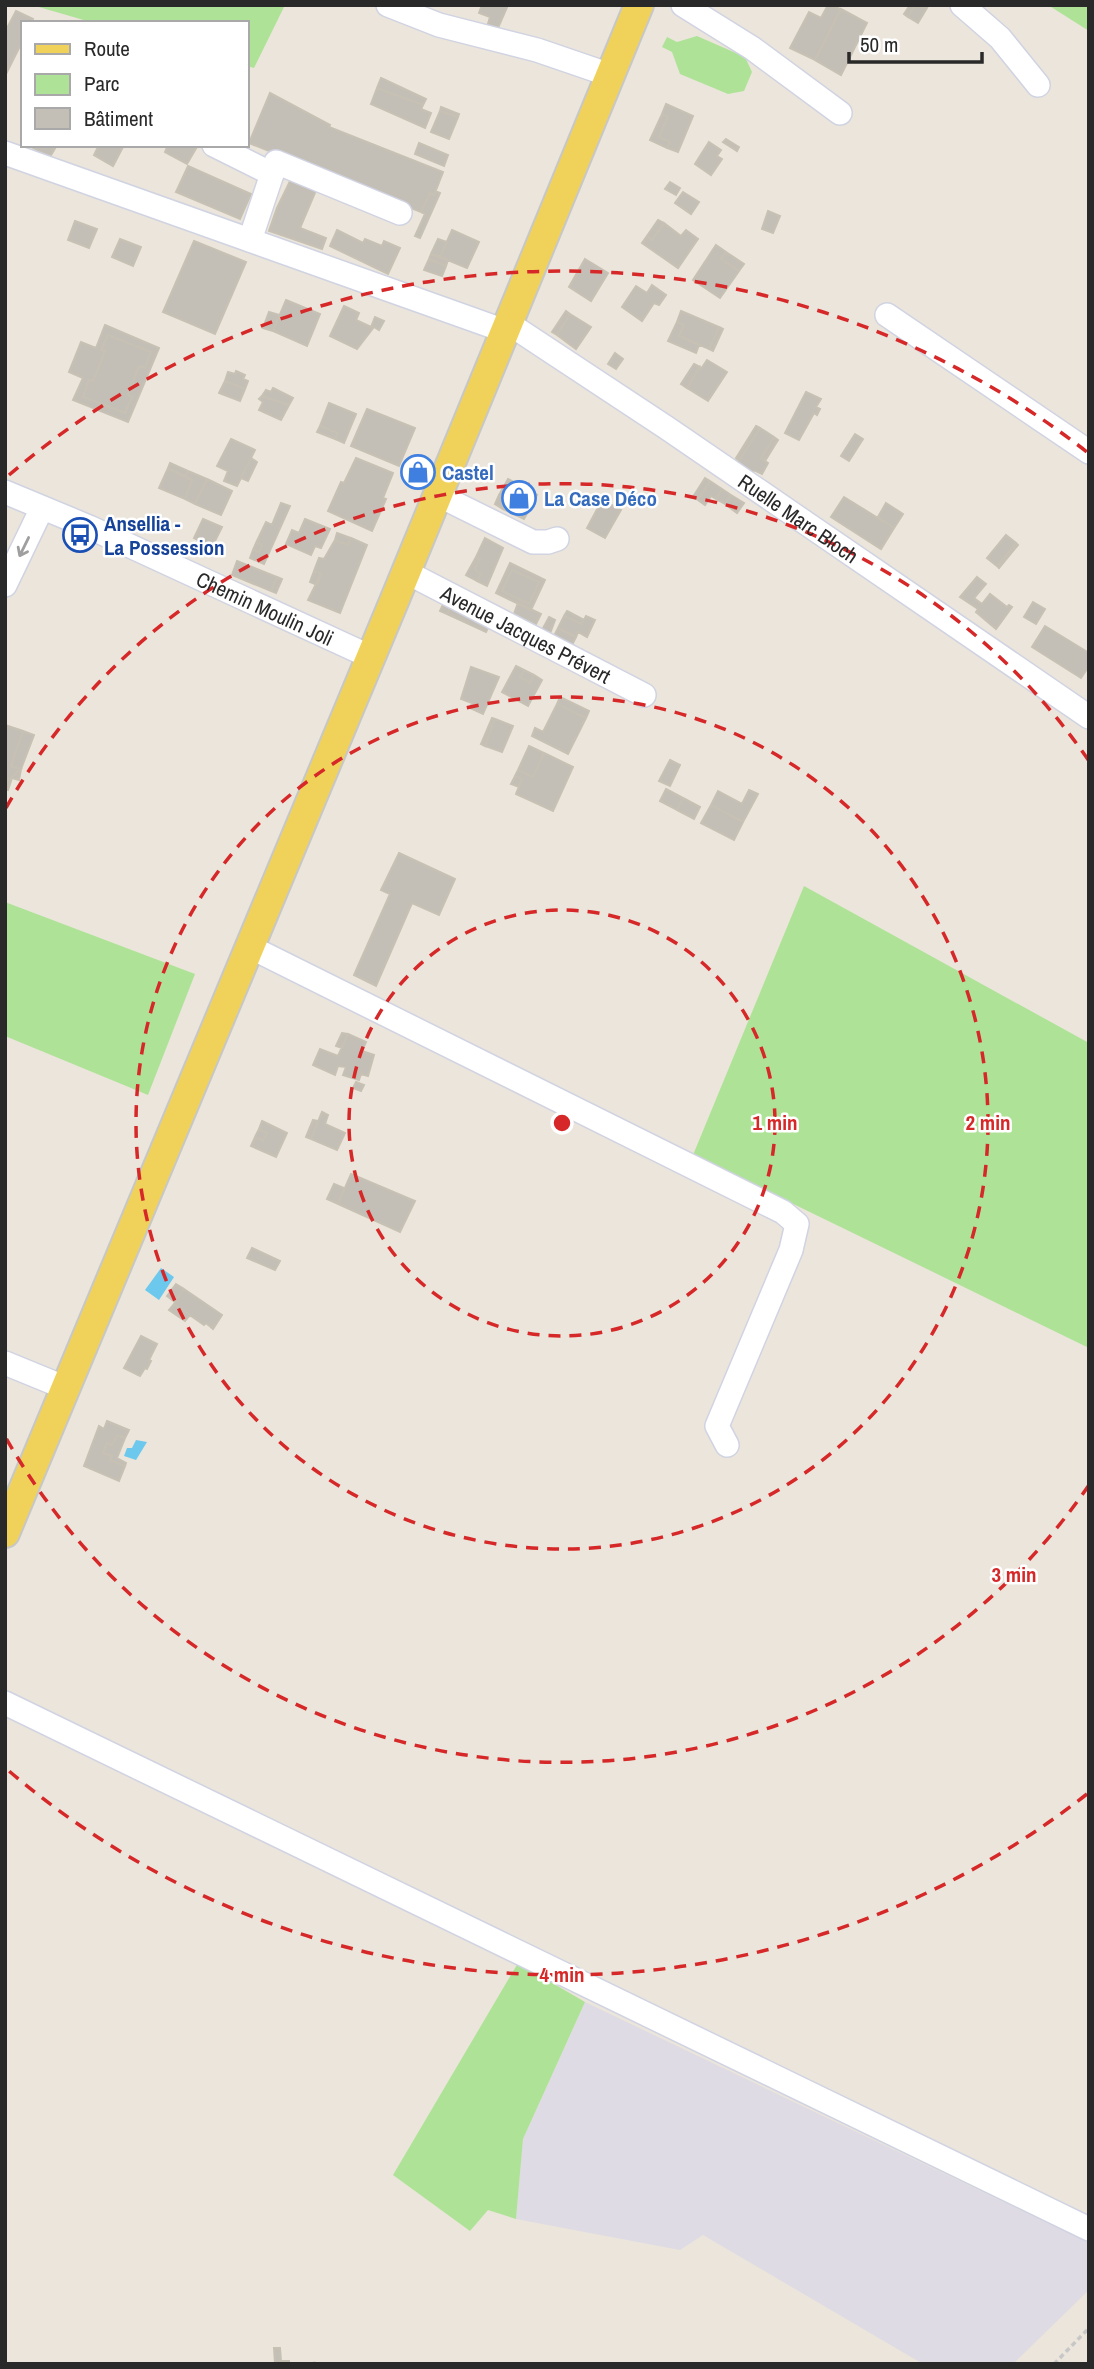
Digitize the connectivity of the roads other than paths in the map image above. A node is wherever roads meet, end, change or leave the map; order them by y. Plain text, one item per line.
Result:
1 (388, 5) edge
2 (639, 5) edge
3 (684, 5) edge
4 (962, 5) edge
5 (610, 75) junction
6 (1038, 85) dead end
7 (840, 113) dead end
8 (218, 147) edge
9 (5, 153) edge
10 (272, 174) junction
11 (400, 213) dead end
12 (250, 240) junction
13 (887, 315) dead end
14 (506, 327) junction
15 (1089, 452) edge
16 (5, 492) edge
17 (435, 500) junction
18 (42, 508) junction
19 (557, 539) dead end
20 (546, 561) dead end
21 (406, 572) junction
22 (5, 585) edge
23 (370, 657) junction
24 (644, 695) dead end
25 (1089, 717) edge
26 (250, 947) junction
27 (5, 1363) edge
28 (66, 1388) junction
29 (727, 1446) dead end
30 (5, 1533) edge
31 (5, 1703) edge
32 (1089, 2229) edge

1 - 5 street
2 - 5 main road
3 - 7 street
4 - 6 street
5 - 14 main road
8 - 10 street
9 - 12 street, Ruelle Marc Bloch
10 - 11 street
10 - 12 street
12 - 14 street, Ruelle Marc Bloch
13 - 15 street
14 - 17 main road
14 - 25 street, Ruelle Marc Bloch
16 - 18 street, Chemin Moulin Joli
17 - 19 street
17 - 20 street
17 - 21 main road
18 -> 22 street
18 - 23 street, Chemin Moulin Joli
21 - 23 main road
21 - 24 street, Avenue Jacques Prévert
23 - 26 main road
26 - 28 main road
26 - 29 street
27 - 28 street
28 - 30 main road
31 - 32 street

